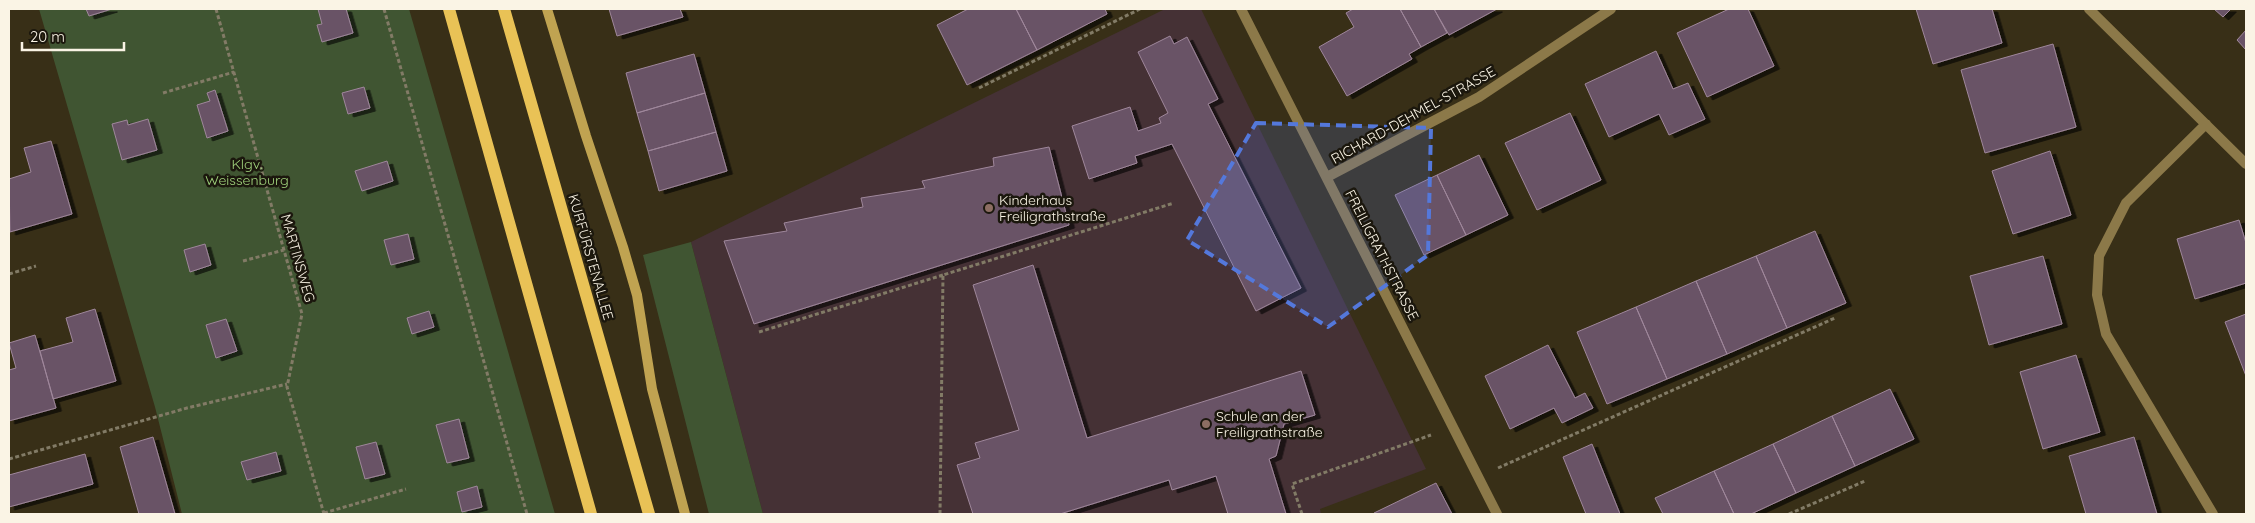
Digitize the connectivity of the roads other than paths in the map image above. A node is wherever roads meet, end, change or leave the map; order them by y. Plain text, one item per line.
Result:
1 (449, 9) edge
2 (504, 9) edge
3 (547, 9) edge
4 (1241, 9) edge
5 (1612, 9) edge
6 (2089, 9) edge
7 (2206, 124) junction
8 (2246, 164) edge
9 (1327, 177) junction
10 (591, 514) edge
11 (649, 514) edge
12 (685, 514) edge
13 (1497, 514) edge
14 (2213, 514) edge

1 - 10 main road
2 - 11 main road, KURFÜRSTENALLEE
3 - 12 main road
4 - 9 street, FREILIGRATHSTRASSE
5 - 9 street, RICHARD-DEHMEL-STRASSE
6 - 7 street
7 - 8 street
7 - 14 street
9 - 13 street, FREILIGRATHSTRASSE

